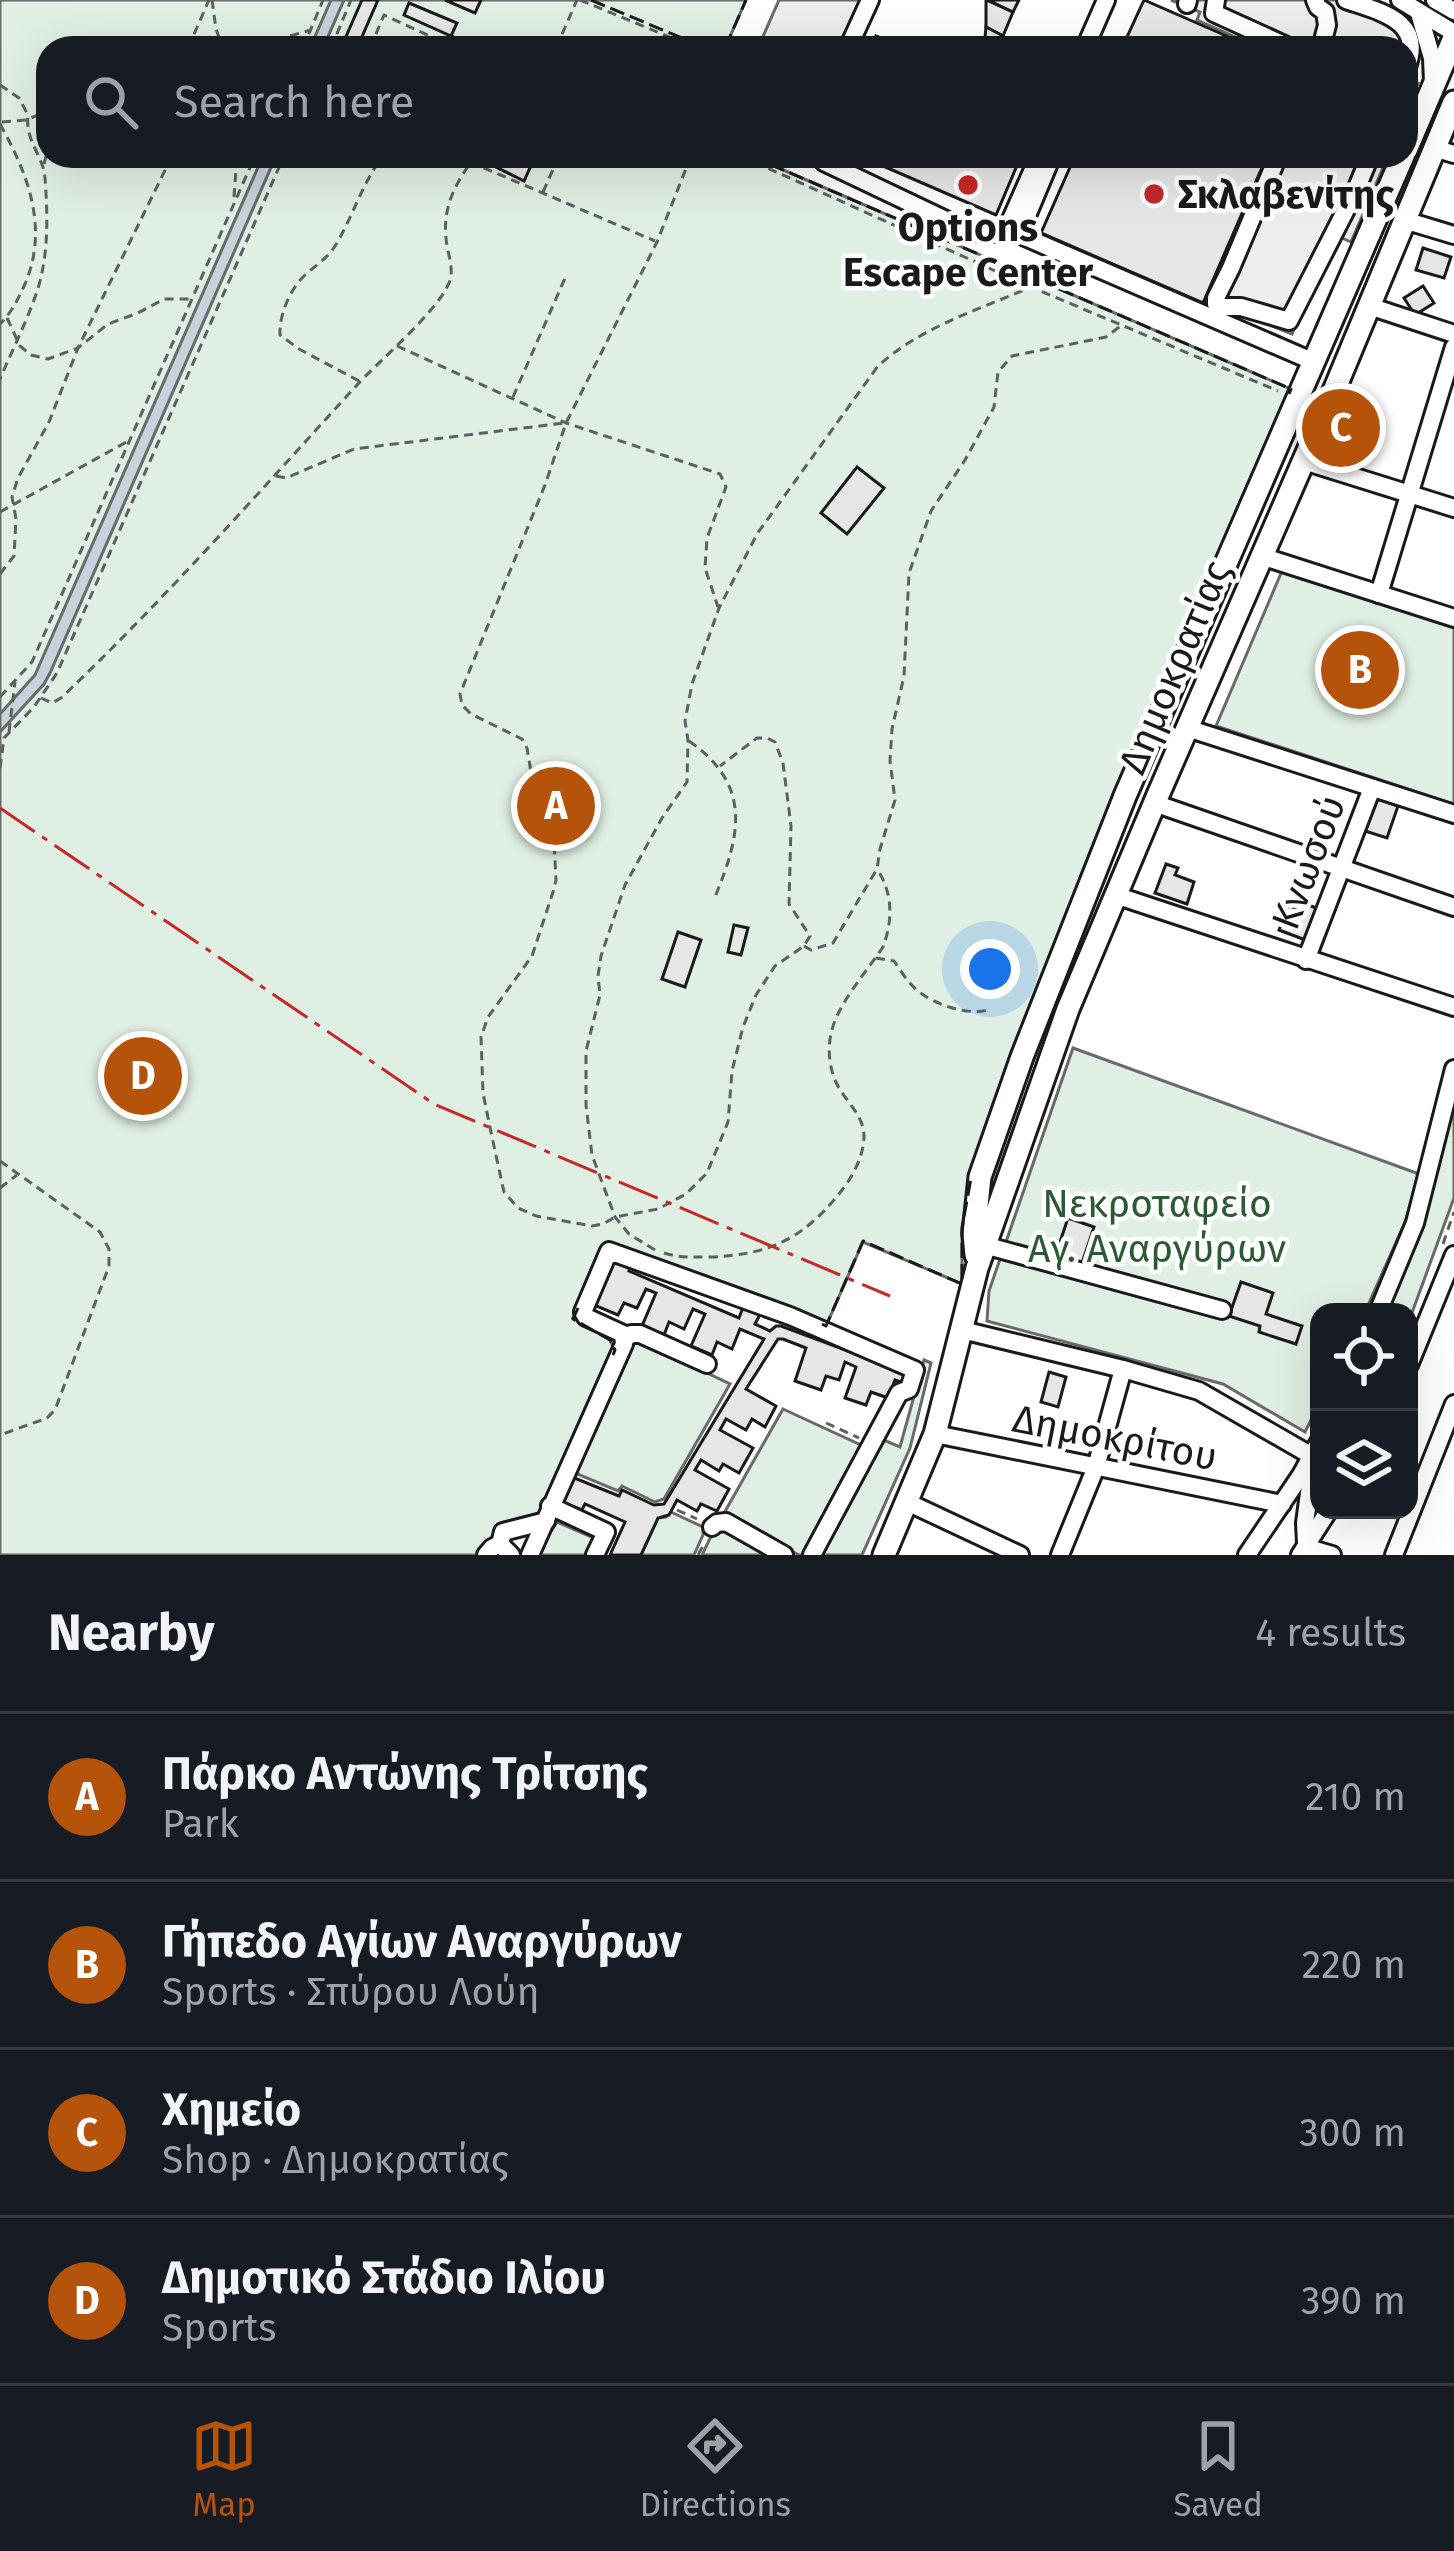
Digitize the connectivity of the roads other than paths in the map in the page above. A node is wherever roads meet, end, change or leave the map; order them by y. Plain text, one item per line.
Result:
1 (870, 0) edge
2 (1106, 0) edge
3 (1117, 0) edge
4 (1216, 0) edge
5 (1400, 0) edge
6 (1435, 0) edge
7 (1332, 3) edge
8 (1454, 11) edge
9 (1419, 13) junction
10 (854, 36) edge
11 (1090, 36) edge
12 (1102, 36) edge
13 (1265, 36) edge
14 (1324, 36) edge
15 (1409, 36) edge
16 (1454, 36) edge
17 (1433, 89) junction
18 (1454, 102) edge
19 (1418, 123) edge
20 (1444, 151) edge
21 (837, 168) edge
22 (1034, 168) edge
23 (1047, 168) edge
24 (1273, 168) edge
25 (1365, 168) edge
26 (1398, 168) edge
27 (1404, 220) junction
28 (1454, 235) edge
29 (1369, 306) junction
30 (1454, 334) edge
31 (1454, 347) edge
32 (1312, 362) junction
33 (1304, 460) junction
34 (1409, 495) junction
35 (1454, 508) edge
36 (1262, 556) junction
37 (1378, 594) junction
38 (1454, 618) edge
39 (1187, 728) junction
40 (1372, 788) junction
41 (1154, 803) junction
42 (1454, 814) edge
43 (1340, 867) junction
44 (1115, 895) junction
45 (1454, 907) edge
46 (1306, 960) junction
47 (1454, 1007) edge
48 (1454, 1069) edge
49 (984, 1245) junction
50 (1454, 1256) edge
51 (976, 1268) junction
52 (1382, 1303) edge
53 (1222, 1310) dead end
54 (962, 1330) junction
55 (625, 1339) junction
56 (1418, 1343) edge
57 (707, 1364) dead end
58 (1123, 1369) junction
59 (1454, 1404) edge
60 (935, 1435) junction
61 (1310, 1446) edge
62 (1310, 1459) edge
63 (1096, 1467) junction
64 (1310, 1489) edge
65 (907, 1502) junction
66 (1282, 1504) junction
67 (548, 1514) junction
68 (1323, 1519) edge
69 (712, 1527) dead end
70 (1303, 1549) edge
71 (499, 1551) edge
72 (530, 1555) edge
73 (595, 1555) edge
74 (784, 1555) edge
75 (812, 1555) edge
76 (884, 1555) edge
77 (1020, 1555) edge
78 (1060, 1555) edge
79 (1247, 1555) edge
80 (1332, 1555) edge
81 (1394, 1555) edge

1 - 10 street
2 - 11 street
3 - 12 street
4 - 13 street
5 - 9 street
6 - 8 street
7 - 14 street
7 - 15 street
9 - 16 street
9 - 17 street
16 - 17 main road, Δημοκρατίας
17 - 19 main road, Δημοκρατίας
18 - 20 main road, Δημοκρατίας
20 - 27 main road, Δημοκρατίας
21 - 22 street
23 - 32 street
24 - 25 street
26 - 32 main road, Δημοκρατίας
27 - 28 street
27 - 29 main road, Δημοκρατίας
29 - 30 street
29 - 33 main road, Δημοκρατίας
31 - 34 street
32 - 51 main road, Δημοκρατίας
33 - 34 street
33 - 36 main road, Δημοκρατίας
34 - 35 street
34 - 37 street
36 - 37 street
36 - 39 main road, Δημοκρατίας
37 - 38 street
39 - 40 street
39 - 41 main road, Δημοκρατίας
40 - 42 street
40 - 43 street, Κνωσού
41 - 43 street
41 - 44 main road, Δημοκρατίας
43 - 45 street
43 - 46 street, Κνωσού
44 - 46 street
44 - 49 main road, Δημοκρατίας
46 - 47 street
48 - 52 street
49 - 51 main road, Δημοκρατίας
49 - 53 street
50 - 56 street
51 - 54 main road, Δημοκρατίας
54 - 58 street
54 - 60 main road, Δημοκρατίας
55 - 57 street
55 - 67 street
55 - 75 street
58 - 61 street
58 - 63 street
59 - 81 street
60 - 63 street, Δημοκρίτου
60 - 65 main road, Δημοκρατίας
62 - 66 street
63 - 66 street, Δημοκρίτου
63 - 78 street
64 - 70 street
65 - 76 main road, Δημοκρατίας
65 - 77 street
66 - 79 street
67 - 71 street
67 - 72 street
67 - 73 street
68 - 70 street
69 - 74 street
70 - 80 street

